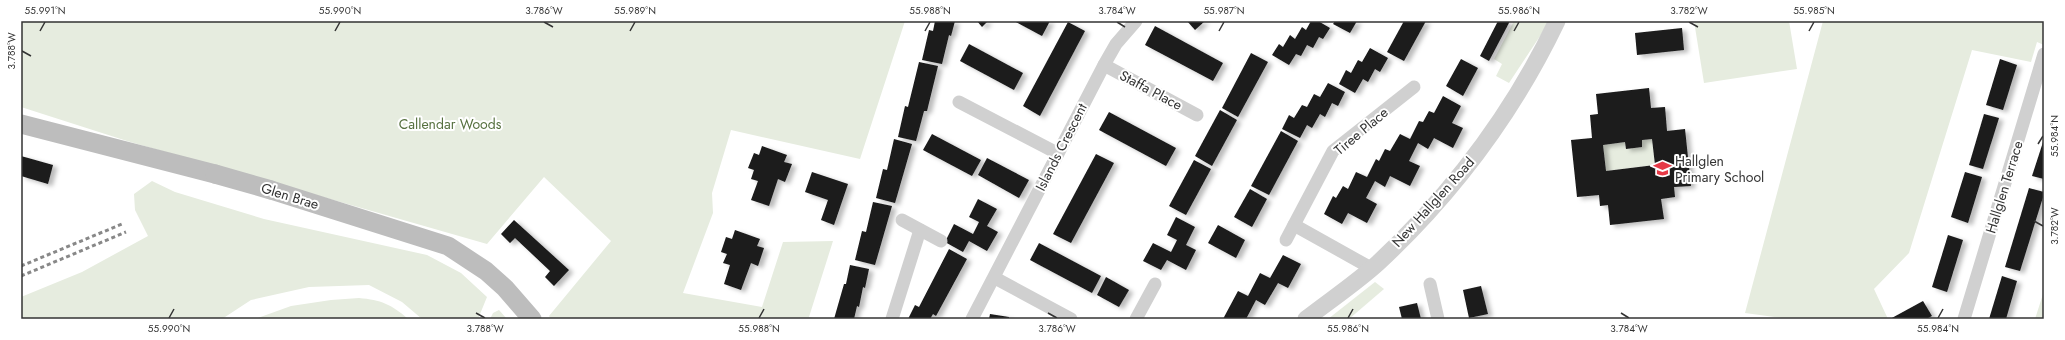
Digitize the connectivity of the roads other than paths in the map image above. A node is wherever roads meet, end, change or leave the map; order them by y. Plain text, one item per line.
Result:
1 (1136, 21) edge
2 (1558, 21) edge
3 (2044, 54) edge
4 (1104, 65) junction
5 (1414, 87) dead end
6 (959, 102) dead end
7 (1197, 115) dead end
8 (21, 124) edge
9 (1057, 153) junction
10 (902, 220) dead end
11 (1294, 224) junction
12 (920, 230) junction
13 (1286, 240) dead end
14 (941, 241) dead end
15 (1371, 268) junction
16 (995, 278) junction
17 (1155, 284) dead end
18 (1430, 284) dead end
19 (532, 319) edge
20 (892, 319) edge
21 (972, 319) edge
22 (1071, 319) edge
23 (1136, 319) edge
24 (1306, 319) edge
25 (1438, 319) edge
26 (1964, 319) edge

1 - 4 street, Islands Crescent
2 - 15 street, New Hallglen Road
3 - 26 street, Hallglen Terrace
4 - 7 street, Staffa Place
4 - 9 street, Islands Crescent
5 - 11 street, Tiree Place
6 - 9 street
8 - 19 main road, Glen Brae, bridge
9 - 16 street, Islands Crescent
10 - 12 street
11 - 13 street, Tiree Place
11 - 15 street
12 - 14 street
12 - 20 street
15 - 24 street, New Hallglen Road
16 - 21 street, Islands Crescent
16 - 22 street
17 - 23 street
18 - 25 street

